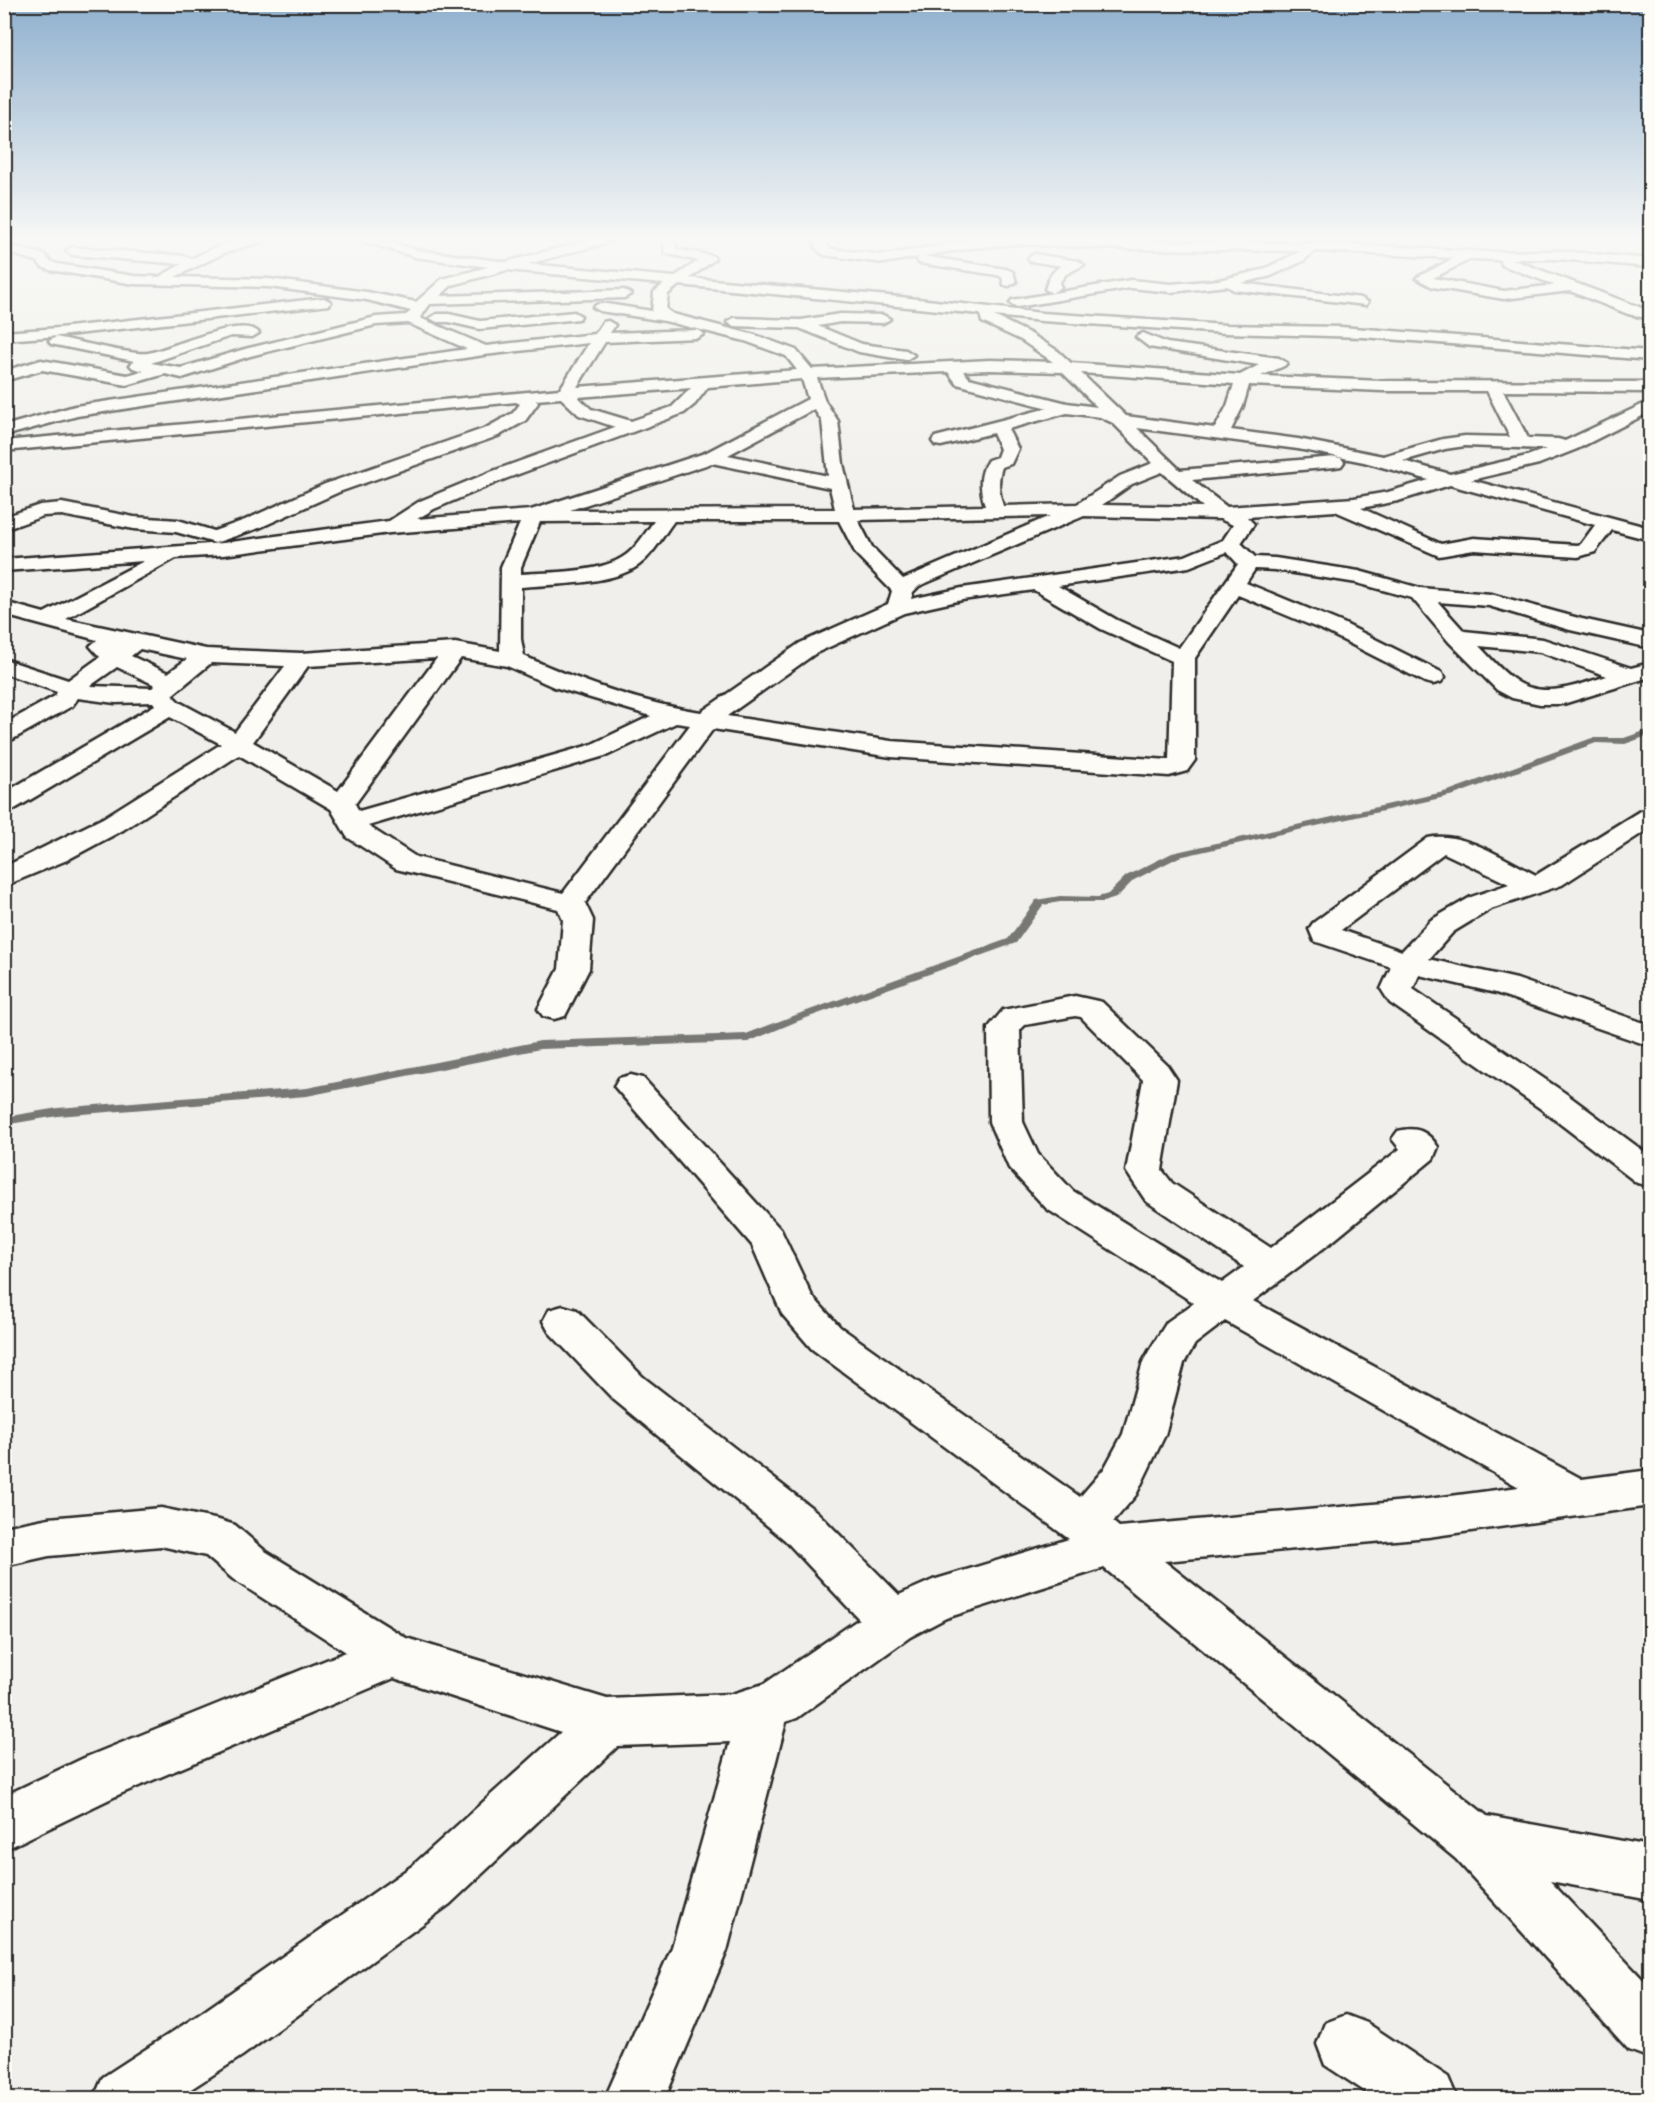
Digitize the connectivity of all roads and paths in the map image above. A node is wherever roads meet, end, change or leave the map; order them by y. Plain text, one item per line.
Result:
1 (52, 336) joint
2 (187, 336) edge
3 (220, 336) edge
4 (271, 336) edge
5 (311, 336) edge
6 (459, 336) edge
7 (645, 336) edge
8 (737, 336) edge
9 (830, 336) edge
10 (1000, 336) edge
11 (1019, 336) edge
12 (1141, 336) edge
13 (1316, 336) edge
14 (1403, 336) edge
15 (598, 338) junction
16 (994, 338) dead end
17 (206, 340) junction
18 (295, 340) junction
19 (1145, 340) junction
20 (1127, 343) dead end
21 (1320, 348) dead end
22 (500, 349) junction
23 (25, 350) dead end
24 (484, 351) junction
25 (1086, 353) dead end
26 (1650, 355) edge
27 (146, 358) junction
28 (574, 358) junction
29 (960, 359) junction
30 (1058, 361) junction
31 (160, 371) junction
32 (1403, 371) dead end
33 (182, 373) junction
34 (808, 374) junction
35 (4, 376) edge
36 (1186, 376) junction
37 (1244, 380) junction
38 (703, 382) junction
39 (1434, 387) junction
40 (1493, 387) junction
41 (1650, 387) edge
42 (1150, 388) dead end
43 (191, 393) junction
44 (565, 393) junction
45 (167, 397) junction
46 (521, 398) junction
47 (817, 401) junction
48 (1650, 406) edge
49 (1067, 408) junction
50 (1123, 421) junction
51 (998, 426) junction
52 (631, 427) junction
53 (4, 431) edge
54 (152, 431) junction
55 (1221, 433) junction
56 (941, 441) dead end
57 (1521, 441) junction
58 (1571, 445) junction
59 (4, 446) edge
60 (1366, 456) junction
61 (711, 457) junction
62 (1385, 461) junction
63 (1171, 470) junction
64 (1448, 480) junction
65 (838, 484) junction
66 (1336, 505) junction
67 (1081, 510) junction
68 (996, 512) junction
69 (1223, 513) junction
70 (669, 515) junction
71 (846, 515) junction
72 (533, 516) junction
73 (1608, 522) junction
74 (134, 523) junction
75 (4, 524) edge
76 (390, 527) junction
77 (1650, 534) edge
78 (215, 537) junction
79 (1230, 544) junction
80 (177, 552) junction
81 (83, 558) junction
82 (1249, 563) junction
83 (4, 565) edge
84 (510, 582) junction
85 (1038, 583) junction
86 (1233, 586) junction
87 (1419, 594) junction
88 (900, 599) junction
89 (4, 608) edge
90 (47, 620) junction
91 (84, 631) junction
92 (1457, 637) junction
93 (1650, 641) edge
94 (136, 642) junction
95 (455, 651) junction
96 (206, 656) junction
97 (114, 657) junction
98 (1184, 658) junction
99 (301, 660) junction
100 (513, 660) junction
101 (4, 666) edge
102 (1639, 673) edge
103 (1433, 677) dead end
104 (71, 689) junction
105 (166, 695) junction
106 (674, 715) junction
107 (706, 720) junction
108 (4, 734) edge
109 (239, 744) junction
110 (4, 804) edge
111 (346, 813) junction
112 (1650, 817) edge
113 (4, 878) edge
114 (1534, 885) junction
115 (570, 903) junction
116 (1408, 963) junction
117 (554, 1009) dead end
118 (1650, 1036) edge
119 (631, 1086) dead end
120 (1410, 1139) dead end
121 (1644, 1160) edge
122 (1272, 1268) junction
123 (1223, 1302) junction
124 (562, 1320) dead end
125 (1650, 1488) edge
126 (1579, 1500) junction
127 (1096, 1536) junction
128 (4, 1547) edge
129 (893, 1622) junction
130 (393, 1656) junction
131 (765, 1707) junction
132 (607, 1723) junction
133 (4, 1824) edge
134 (1475, 1840) junction
135 (1650, 1873) edge
136 (1650, 2029) edge
137 (1346, 2044) dead end
138 (124, 2098) edge
139 (635, 2098) edge
140 (1427, 2098) edge

1 - 23 street
1 - 27 street
2 - 17 street
3 - 17 street
4 - 18 street
5 - 18 street
6 - 24 street
7 - 15 street
8 - 34 street
9 - 29 street
10 - 16 street
11 - 30 street
12 - 19 street
13 - 21 street
14 - 26 street
15 - 22 street
15 - 28 street
17 - 27 street
18 - 33 street
19 - 20 street
19 - 37 street
22 - 24 street
22 - 28 street
24 - 43 street
25 - 30 street
27 - 31 street
28 - 44 street
29 - 30 street
29 - 34 street
29 - 49 street
30 - 36 street
30 - 50 street
31 - 33 street
31 - 35 street
32 - 39 street
33 - 43 street
34 - 38 street
34 - 47 street
36 - 37 street
36 - 42 street
37 - 39 street
37 - 55 street
38 - 44 street
38 - 52 street
39 - 40 street
40 - 41 street
40 - 57 street
43 - 45 street
44 - 46 street
44 - 52 street
45 - 53 street
45 - 54 street
46 - 54 street
46 - 78 street
47 - 61 street
47 - 65 street
48 - 58 street
49 - 50 street
49 - 51 street
50 - 55 street
50 - 63 street
51 - 56 street
51 - 68 street
52 - 76 street
54 - 59 street
55 - 60 street
57 - 58 street
57 - 62 street
58 - 64 street
60 - 62 street
60 - 63 street
61 - 65 street
61 - 72 street
62 - 64 street
63 - 67 street
63 - 69 street
64 - 66 street
64 - 73 street
65 - 71 street
66 - 69 street
66 - 73 street
67 - 68 street
67 - 69 street
67 - 88 street
68 - 71 street
69 - 79 street
70 - 71 street
70 - 72 street
70 - 84 street
71 - 88 street
72 - 76 street
72 - 84 street
73 - 77 street
74 - 75 street
74 - 78 street
74 - 81 street
76 - 80 street
78 - 80 street
79 - 82 street
79 - 85 street
80 - 81 street
80 - 90 street
81 - 83 street
82 - 86 street
82 - 87 street
84 - 100 street
85 - 88 street
85 - 98 street
86 - 98 street
86 - 103 street
87 - 92 street
87 - 93 street
88 - 107 street
89 - 90 street
90 - 91 street
91 - 94 street
91 - 97 street
92 - 102 street
92 - 102 street
94 - 96 street
94 - 97 street
95 - 99 street
95 - 100 street
95 - 111 street
96 - 99 street
96 - 105 street
97 - 104 street
97 - 105 street
98 - 107 street
99 - 109 street
100 - 106 street
101 - 104 street
104 - 105 street
104 - 108 street
105 - 109 street
105 - 110 street
106 - 107 street
106 - 111 street
107 - 115 street
109 - 111 street
109 - 113 street
111 - 115 street
112 - 114 street
114 - 116 street
114 - 116 street
115 - 117 street
116 - 118 street
116 - 121 street
119 - 127 street
120 - 122 street
122 - 123 street
122 - 123 street
123 - 126 street
123 - 127 street
124 - 129 street
125 - 126 street
126 - 127 street
127 - 129 street
127 - 134 street
128 - 130 street
129 - 131 street
130 - 132 street
130 - 133 street
131 - 132 street
131 - 139 street
132 - 138 street
134 - 135 street
134 - 136 street
137 - 140 street

